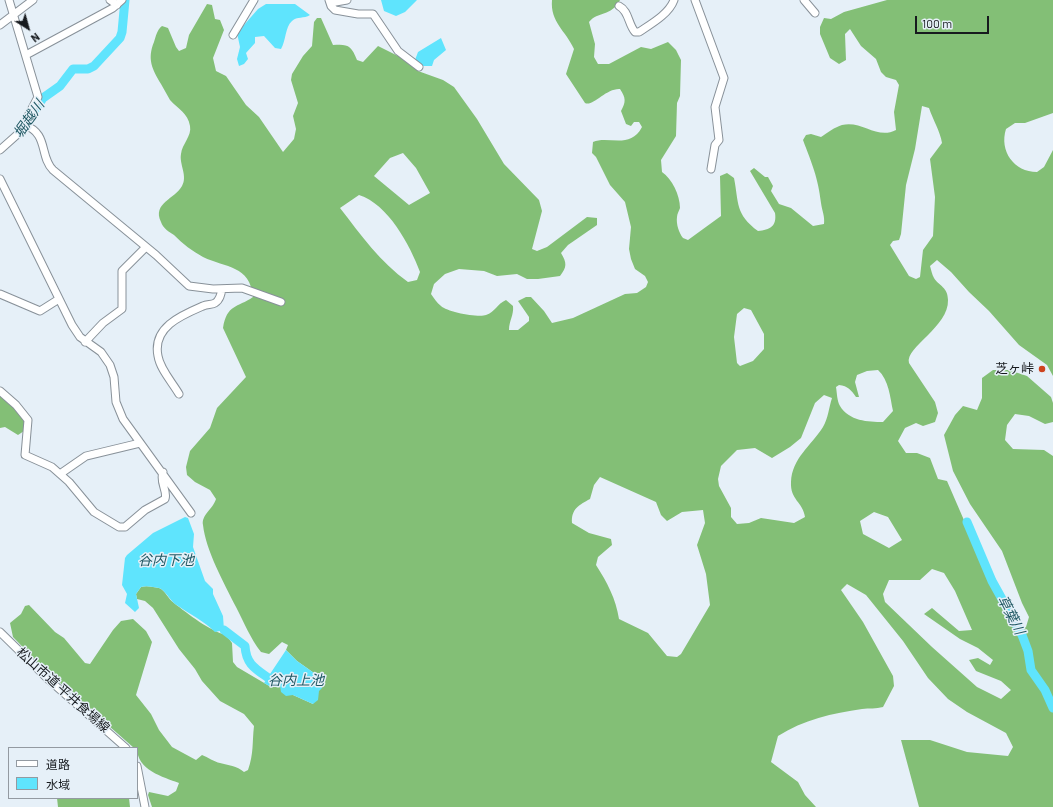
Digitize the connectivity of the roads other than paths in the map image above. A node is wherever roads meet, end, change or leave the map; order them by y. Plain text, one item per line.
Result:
1 (9, 0) edge
2 (33, 0) edge
3 (110, 0) edge
4 (254, 0) edge
5 (347, 0) edge
6 (674, 0) edge
7 (695, 0) edge
8 (804, 0) edge
9 (330, 1) edge
10 (119, 2) edge
11 (619, 6) dead end
12 (815, 13) dead end
13 (13, 15) junction
14 (0, 25) edge
15 (233, 35) dead end
16 (26, 55) junction
17 (419, 68) dead end
18 (26, 126) junction
19 (0, 150) edge
20 (712, 169) dead end
21 (0, 179) edge
22 (146, 247) junction
23 (222, 289) junction
24 (0, 294) edge
25 (60, 299) junction
26 (281, 302) dead end
27 (85, 342) junction
28 (0, 391) edge
29 (179, 394) dead end
30 (140, 443) junction
31 (163, 472) junction
32 (60, 474) junction
33 (191, 513) dead end
34 (0, 632) edge
35 (125, 747) edge
36 (138, 771) edge
37 (145, 807) edge

1 - 13 street
2 - 13 street
3 - 10 street
4 - 15 street
5 - 9 street
6 - 11 street
7 - 20 street
8 - 12 street
9 - 17 street
10 - 16 street
13 - 14 street
13 - 16 street
16 - 18 street
18 - 19 street
18 - 22 street
21 - 25 street
22 - 23 street
22 - 27 street
23 - 26 street
23 - 29 street
24 - 25 street
25 - 27 street
27 - 30 street
28 - 32 street
30 - 31 street
30 - 32 street
31 - 32 street
31 - 33 street
34 - 35 street, 松山市道 平井食場線
36 - 37 street

